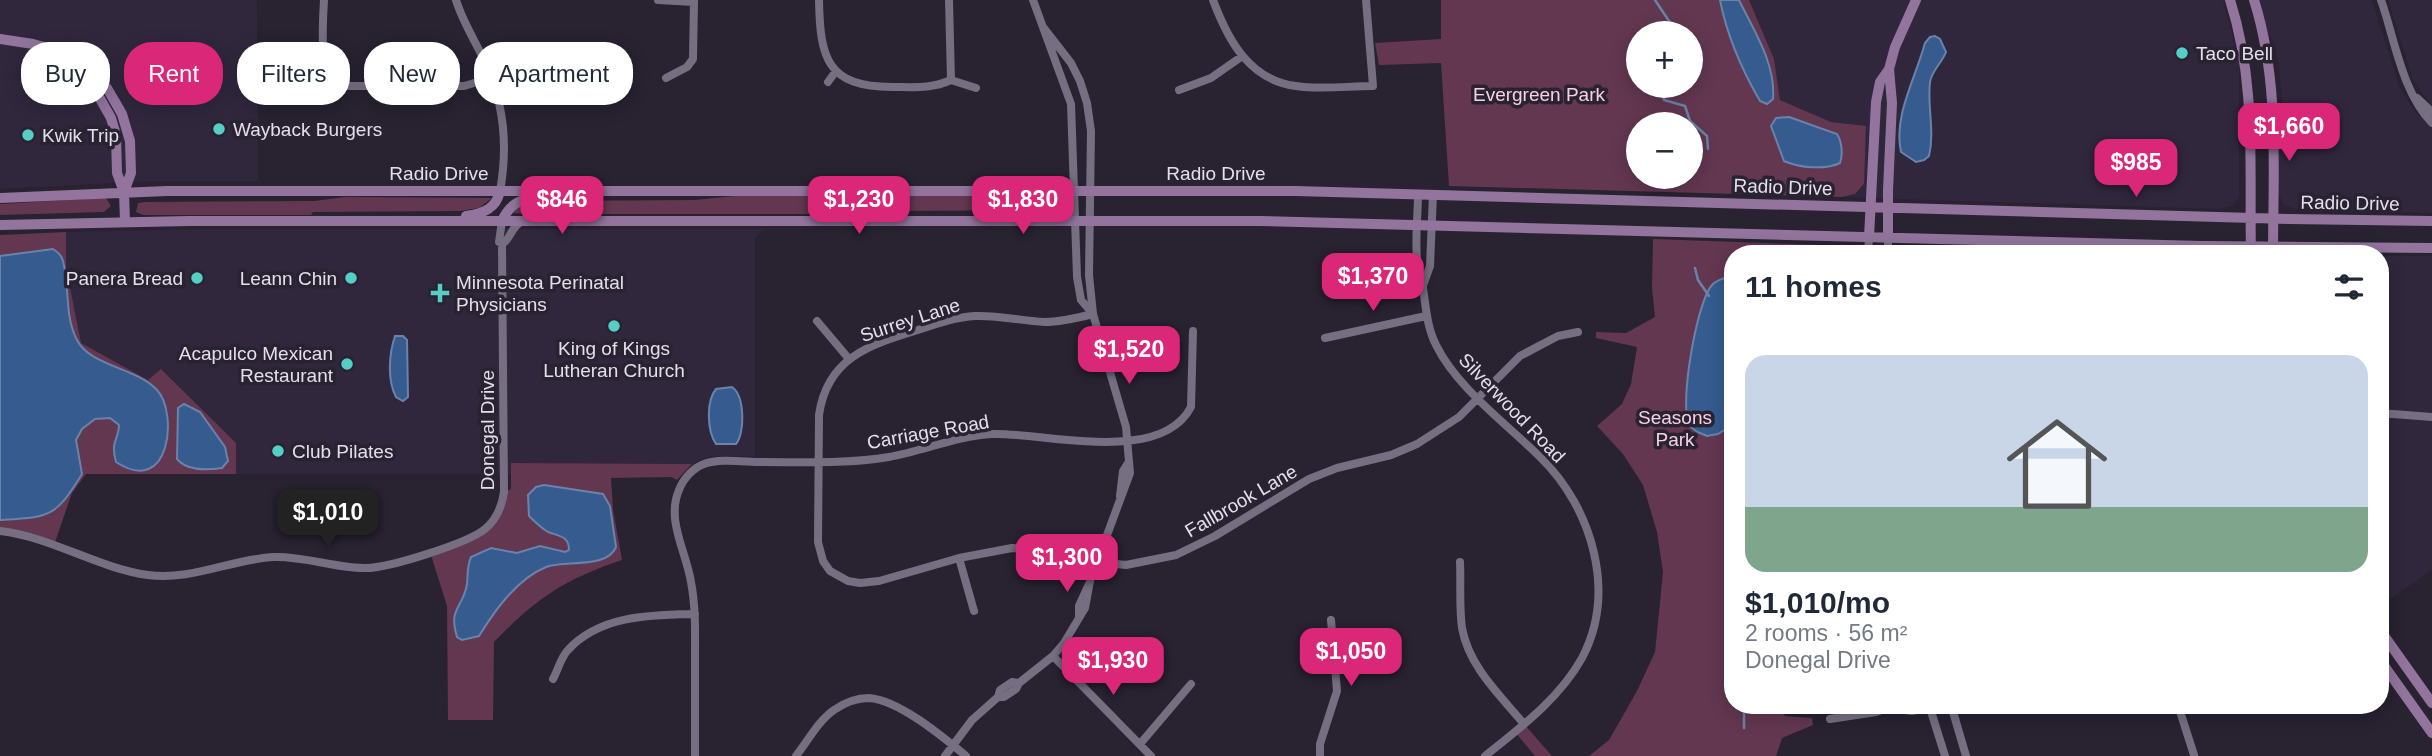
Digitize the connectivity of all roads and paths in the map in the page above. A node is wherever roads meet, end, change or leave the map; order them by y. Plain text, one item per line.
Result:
1 (324, 0) edge
2 (456, 0) edge
3 (658, 0) edge
4 (819, 0) edge
5 (949, 0) edge
6 (1033, 0) edge
7 (1213, 0) edge
8 (1366, 0) edge
9 (1916, 0) edge
10 (2230, 0) edge
11 (2254, 0) edge
12 (2381, 0) edge
13 (694, 1) edge
14 (1043, 27) junction
15 (0, 39) edge
16 (475, 42) edge
17 (1241, 57) junction
18 (1889, 69) junction
19 (836, 71) junction
20 (666, 78) dead end
21 (951, 80) junction
22 (474, 82) edge
23 (828, 82) dead end
24 (976, 88) dead end
25 (1178, 90) dead end
26 (2414, 96) junction
27 (500, 105) edge
28 (2432, 112) edge
29 (2432, 123) edge
30 (1074, 190) junction
31 (1090, 190) junction
32 (500, 191) junction
33 (571, 191) junction
34 (124, 192) junction
35 (1418, 194) junction
36 (1433, 194) junction
37 (0, 198) edge
38 (1871, 207) junction
39 (1888, 207) junction
40 (2250, 218) junction
41 (2273, 218) junction
42 (125, 221) junction
43 (431, 221) junction
44 (502, 221) junction
45 (522, 221) junction
46 (1076, 221) junction
47 (1089, 221) junction
48 (2432, 221) edge
49 (1418, 224) junction
50 (1432, 224) junction
51 (0, 225) edge
52 (1869, 237) junction
53 (1888, 237) junction
54 (502, 244) junction
55 (1869, 245) edge
56 (1888, 245) edge
57 (2095, 245) edge
58 (2251, 245) edge
59 (2273, 245) edge
60 (2432, 248) edge
61 (2389, 249) edge
62 (1423, 285) junction
63 (1093, 314) junction
64 (1426, 316) junction
65 (817, 321) dead end
66 (1193, 331) dead end
67 (1578, 332) dead end
68 (1325, 338) dead end
69 (849, 359) junction
70 (1479, 399) junction
71 (2389, 414) edge
72 (2432, 417) edge
73 (1128, 440) junction
74 (818, 462) junction
75 (0, 531) edge
76 (959, 558) junction
77 (1098, 559) junction
78 (1460, 562) dead end
79 (974, 611) dead end
80 (695, 614) junction
81 (1331, 620) dead end
82 (2389, 643) edge
83 (1052, 656) junction
84 (2389, 672) edge
85 (553, 679) dead end
86 (1191, 684) dead end
87 (2432, 705) edge
88 (1856, 714) edge
89 (1932, 714) edge
90 (1954, 714) edge
91 (2181, 714) edge
92 (2420, 715) junction
93 (1830, 719) dead end
94 (1524, 724) junction
95 (2432, 733) edge
96 (1140, 744) junction
97 (952, 745) junction
98 (2194, 755) edge
99 (695, 756) edge
100 (796, 756) edge
101 (945, 756) edge
102 (966, 756) edge
103 (1151, 756) edge
104 (1320, 756) edge
105 (1485, 756) edge
106 (1945, 756) edge
107 (1966, 756) edge

1 - 22 street
2 - 16 street
3 - 13 street
4 - 19 street
5 - 21 street
6 - 14 street
7 - 17 street
8 - 17 street
9 - 18 main road
10 - 40 main road
11 - 41 main road
12 - 26 street
13 - 20 street
14 - 30 street
14 - 31 street
15 - 34 main road
17 - 25 street
18 - 38 main road
18 - 39 main road
19 - 21 street
19 - 23 street
21 - 24 street
26 - 28 street
26 - 29 street
27 - 32 street
30 - 31 main road, Radio Drive
30 - 33 main road, Radio Drive
30 - 46 street
31 - 35 main road, Radio Drive
31 - 47 street
32 - 33 main road, Radio Drive
32 - 34 main road, Radio Drive
32 - 43 main road
33 - 44 main road
34 - 37 main road, Radio Drive
34 - 42 main road
35 - 36 main road, Radio Drive
35 - 49 street, Silverwood Road
36 - 38 main road, Radio Drive
36 - 50 street, Silverwood Road
38 - 39 main road, Radio Drive
38 - 52 main road
39 - 40 main road, Radio Drive
39 - 53 main road
40 - 41 main road, Radio Drive
40 - 58 main road
41 - 48 main road, Radio Drive
41 - 59 main road
42 - 43 main road
42 - 51 main road
43 - 44 main road
44 - 45 main road
44 - 54 street, Donegal Drive
45 - 46 main road
45 - 54 street
46 - 47 main road
46 - 63 street
47 - 49 main road
47 - 63 street
49 - 50 main road
49 - 62 street, Silverwood Road
50 - 52 main road
50 - 62 street, Silverwood Road
52 - 53 main road
52 - 55 street
53 - 56 street
53 - 57 main road
54 - 75 street, Donegal Drive
60 - 61 main road
62 - 64 street, Silverwood Road
63 - 69 street, Surrey Lane
63 - 73 street
64 - 68 street
64 - 70 street, Silverwood Road
65 - 69 street
66 - 73 street, Carriage Road
67 - 70 street, Fallbrook Lane
69 - 74 street, Surrey Lane
70 - 77 street, Fallbrook Lane
70 - 94 street, Silverwood Road
71 - 72 street
73 - 74 street, Carriage Road
73 - 77 street
74 - 76 street, Fallbrook Lane
74 - 80 street, Carriage Road
76 - 77 street, Fallbrook Lane
76 - 79 street
77 - 83 street
78 - 94 street
80 - 85 street
80 - 99 street, Carriage Road
81 - 104 street
82 - 87 main road
83 - 96 street
83 - 97 street
84 - 92 main road
86 - 96 street
87 - 92 street
88 - 93 street
89 - 106 street
90 - 107 street
91 - 98 street
92 - 95 main road
94 - 105 street, Silverwood Road
96 - 103 street
97 - 100 street
97 - 101 street
97 - 102 street

